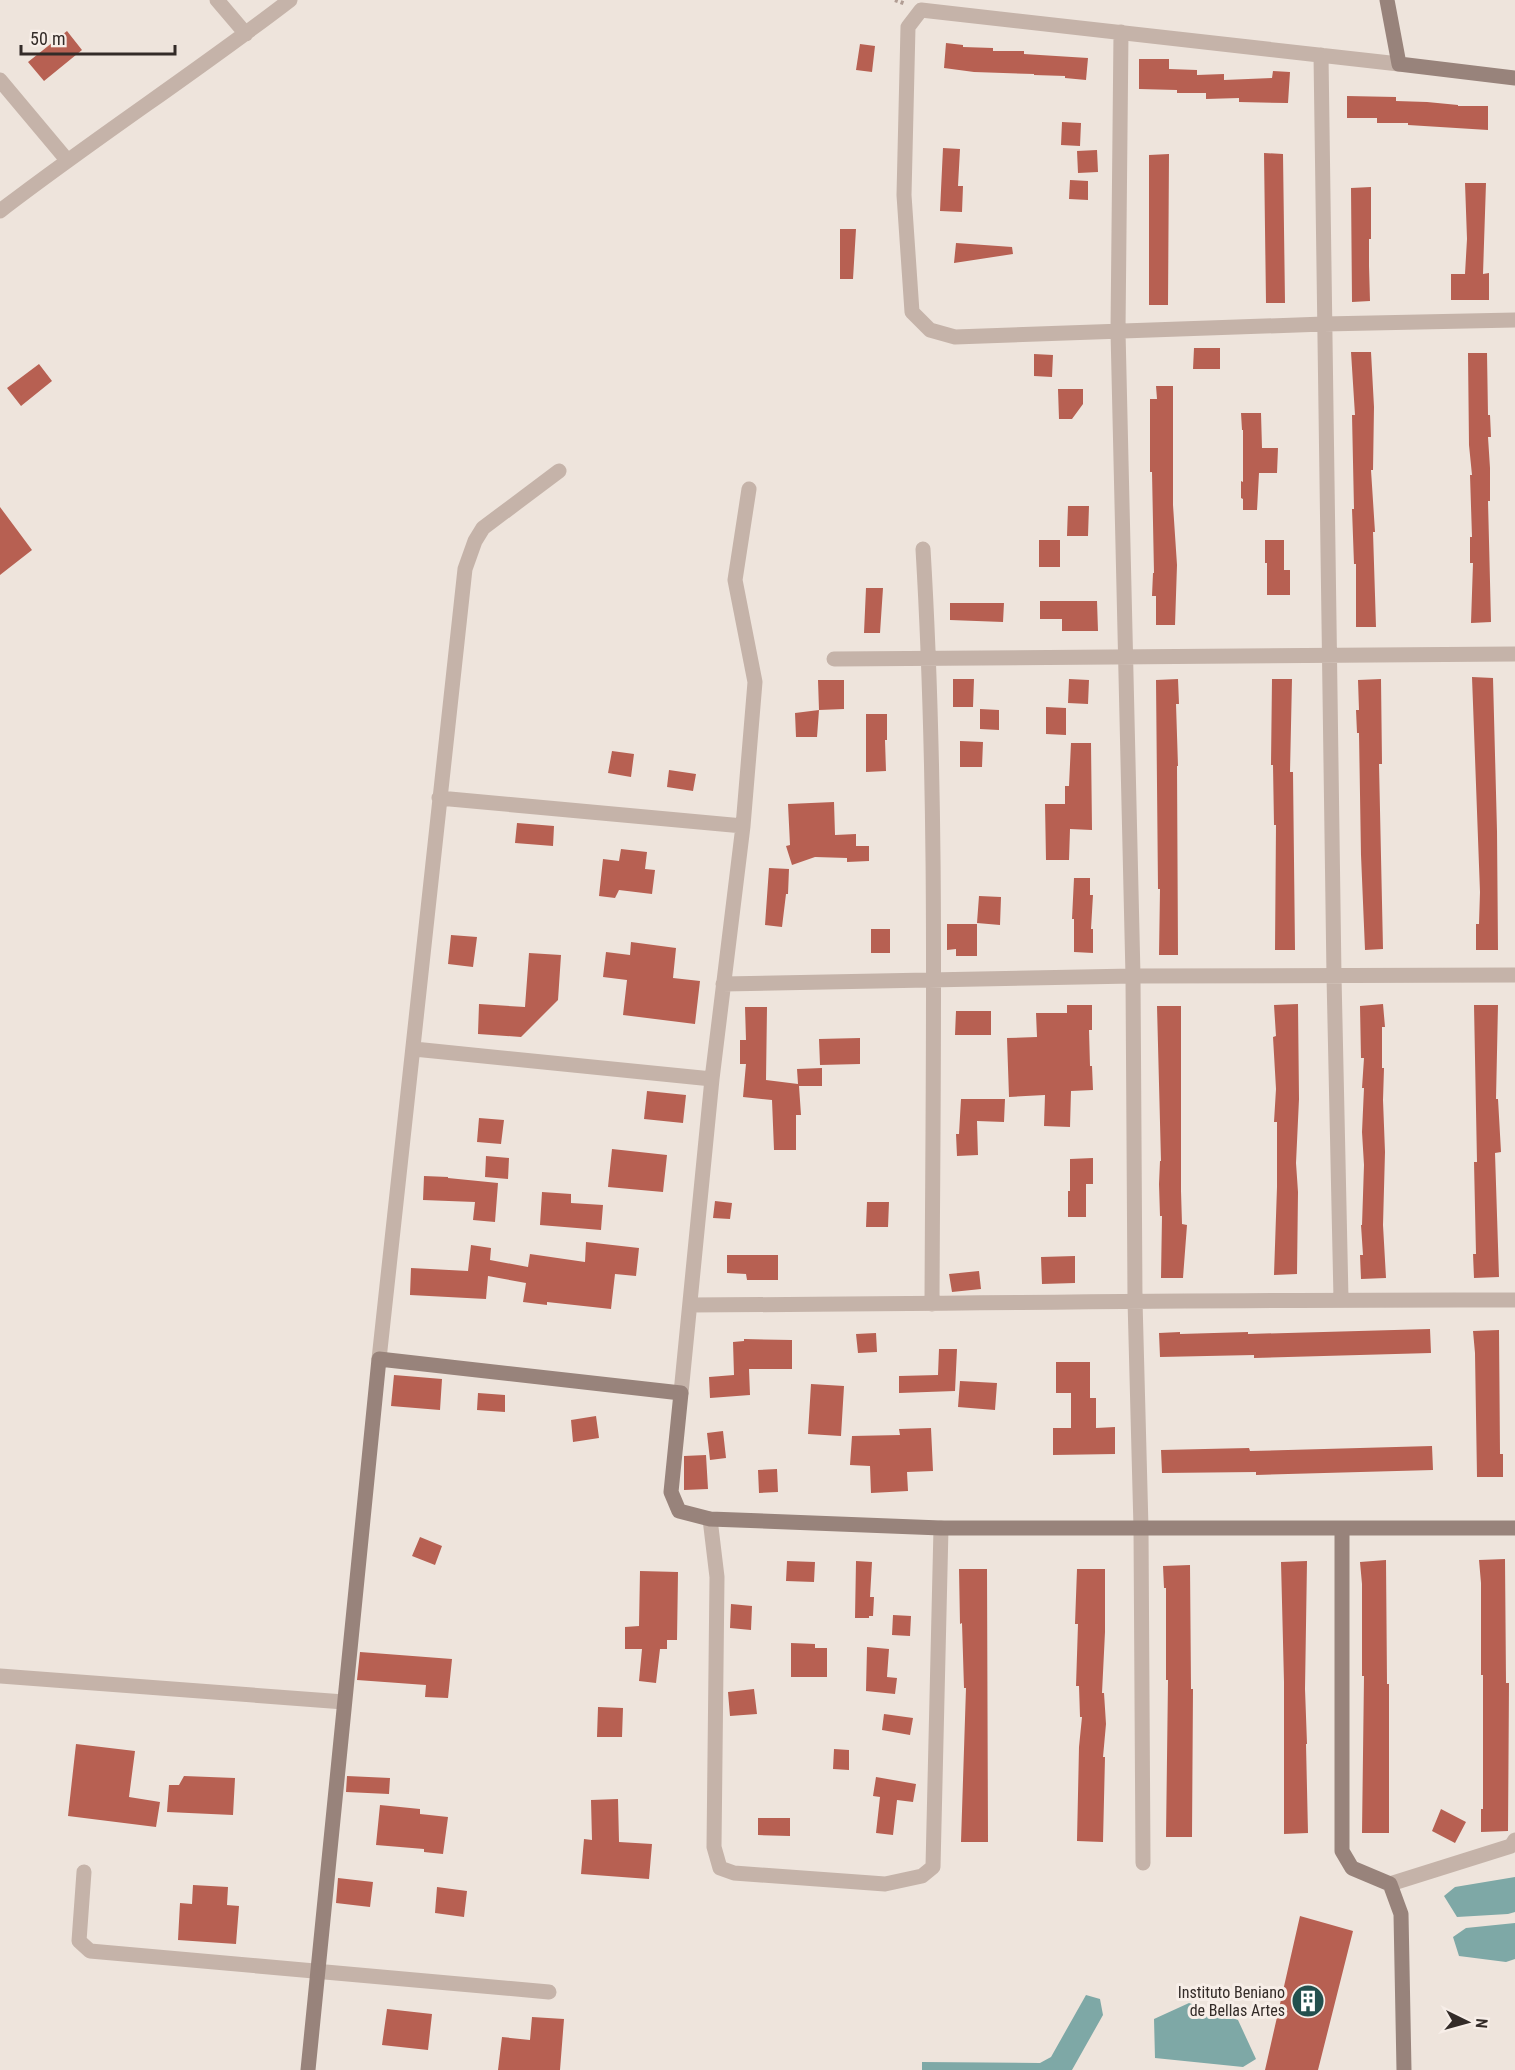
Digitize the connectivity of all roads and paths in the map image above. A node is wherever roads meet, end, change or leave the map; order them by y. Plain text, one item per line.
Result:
1 (217, 0) edge
2 (290, 0) edge
3 (1387, 0) edge
4 (1121, 32) junction
5 (246, 34) junction
6 (1321, 55) junction
7 (1399, 64) junction
8 (1515, 78) edge
9 (0, 80) edge
10 (67, 159) junction
11 (0, 211) edge
12 (1515, 320) edge
13 (1324, 324) junction
14 (1118, 332) junction
15 (559, 471) dead end
16 (749, 489) dead end
17 (923, 549) dead end
18 (1515, 654) edge
19 (1329, 655) junction
20 (1126, 656) junction
21 (929, 657) junction
22 (834, 659) dead end
23 (439, 798) junction
24 (743, 826) junction
25 (1515, 975) edge
26 (1133, 976) junction
27 (1334, 976) junction
28 (934, 980) junction
29 (723, 984) junction
30 (414, 1050) junction
31 (712, 1079) junction
32 (1341, 1299) junction
33 (1135, 1300) junction
34 (1515, 1300) edge
35 (932, 1304) junction
36 (690, 1305) junction
37 (379, 1359) junction
38 (681, 1393) junction
39 (710, 1519) junction
40 (941, 1528) junction
41 (1141, 1528) junction
42 (1342, 1528) junction
43 (1515, 1528) edge
44 (0, 1676) edge
45 (344, 1702) junction
46 (1515, 1840) edge
47 (1143, 1863) dead end
48 (84, 1872) dead end
49 (1390, 1884) junction
50 (318, 1971) junction
51 (549, 1992) dead end
52 (308, 2070) edge
53 (1404, 2070) edge

1 - 5 street
2 - 5 street
3 - 7 street
4 - 6 street
4 - 14 street
4 - 14 street
5 - 10 street
6 - 7 street
6 - 13 street
7 - 8 street
9 - 10 street
10 - 11 street
12 - 13 street
13 - 14 street
13 - 19 street
14 - 20 street
15 - 23 street
16 - 24 street
17 - 21 street
18 - 19 street
19 - 20 street
19 - 27 street
20 - 21 street
20 - 26 street
21 - 22 street
21 - 28 street
23 - 24 street
23 - 30 street
24 - 29 street
25 - 27 street
26 - 27 street
26 - 28 street
26 - 33 street
27 - 32 street
28 - 29 street
28 - 35 street
29 - 31 street
30 - 31 street
30 - 37 street
31 - 36 street
32 - 33 street
32 - 34 street
33 - 35 street
33 - 41 street
35 - 36 street
36 - 38 street
37 - 38 street
37 - 45 street
38 - 39 street
39 - 40 street
39 - 40 street
40 - 41 street
41 - 42 street
41 - 47 street
42 - 43 street
42 - 49 street
44 - 45 street
45 - 50 street
46 - 49 street
48 - 50 street
49 - 53 street
50 - 51 street
50 - 52 street

